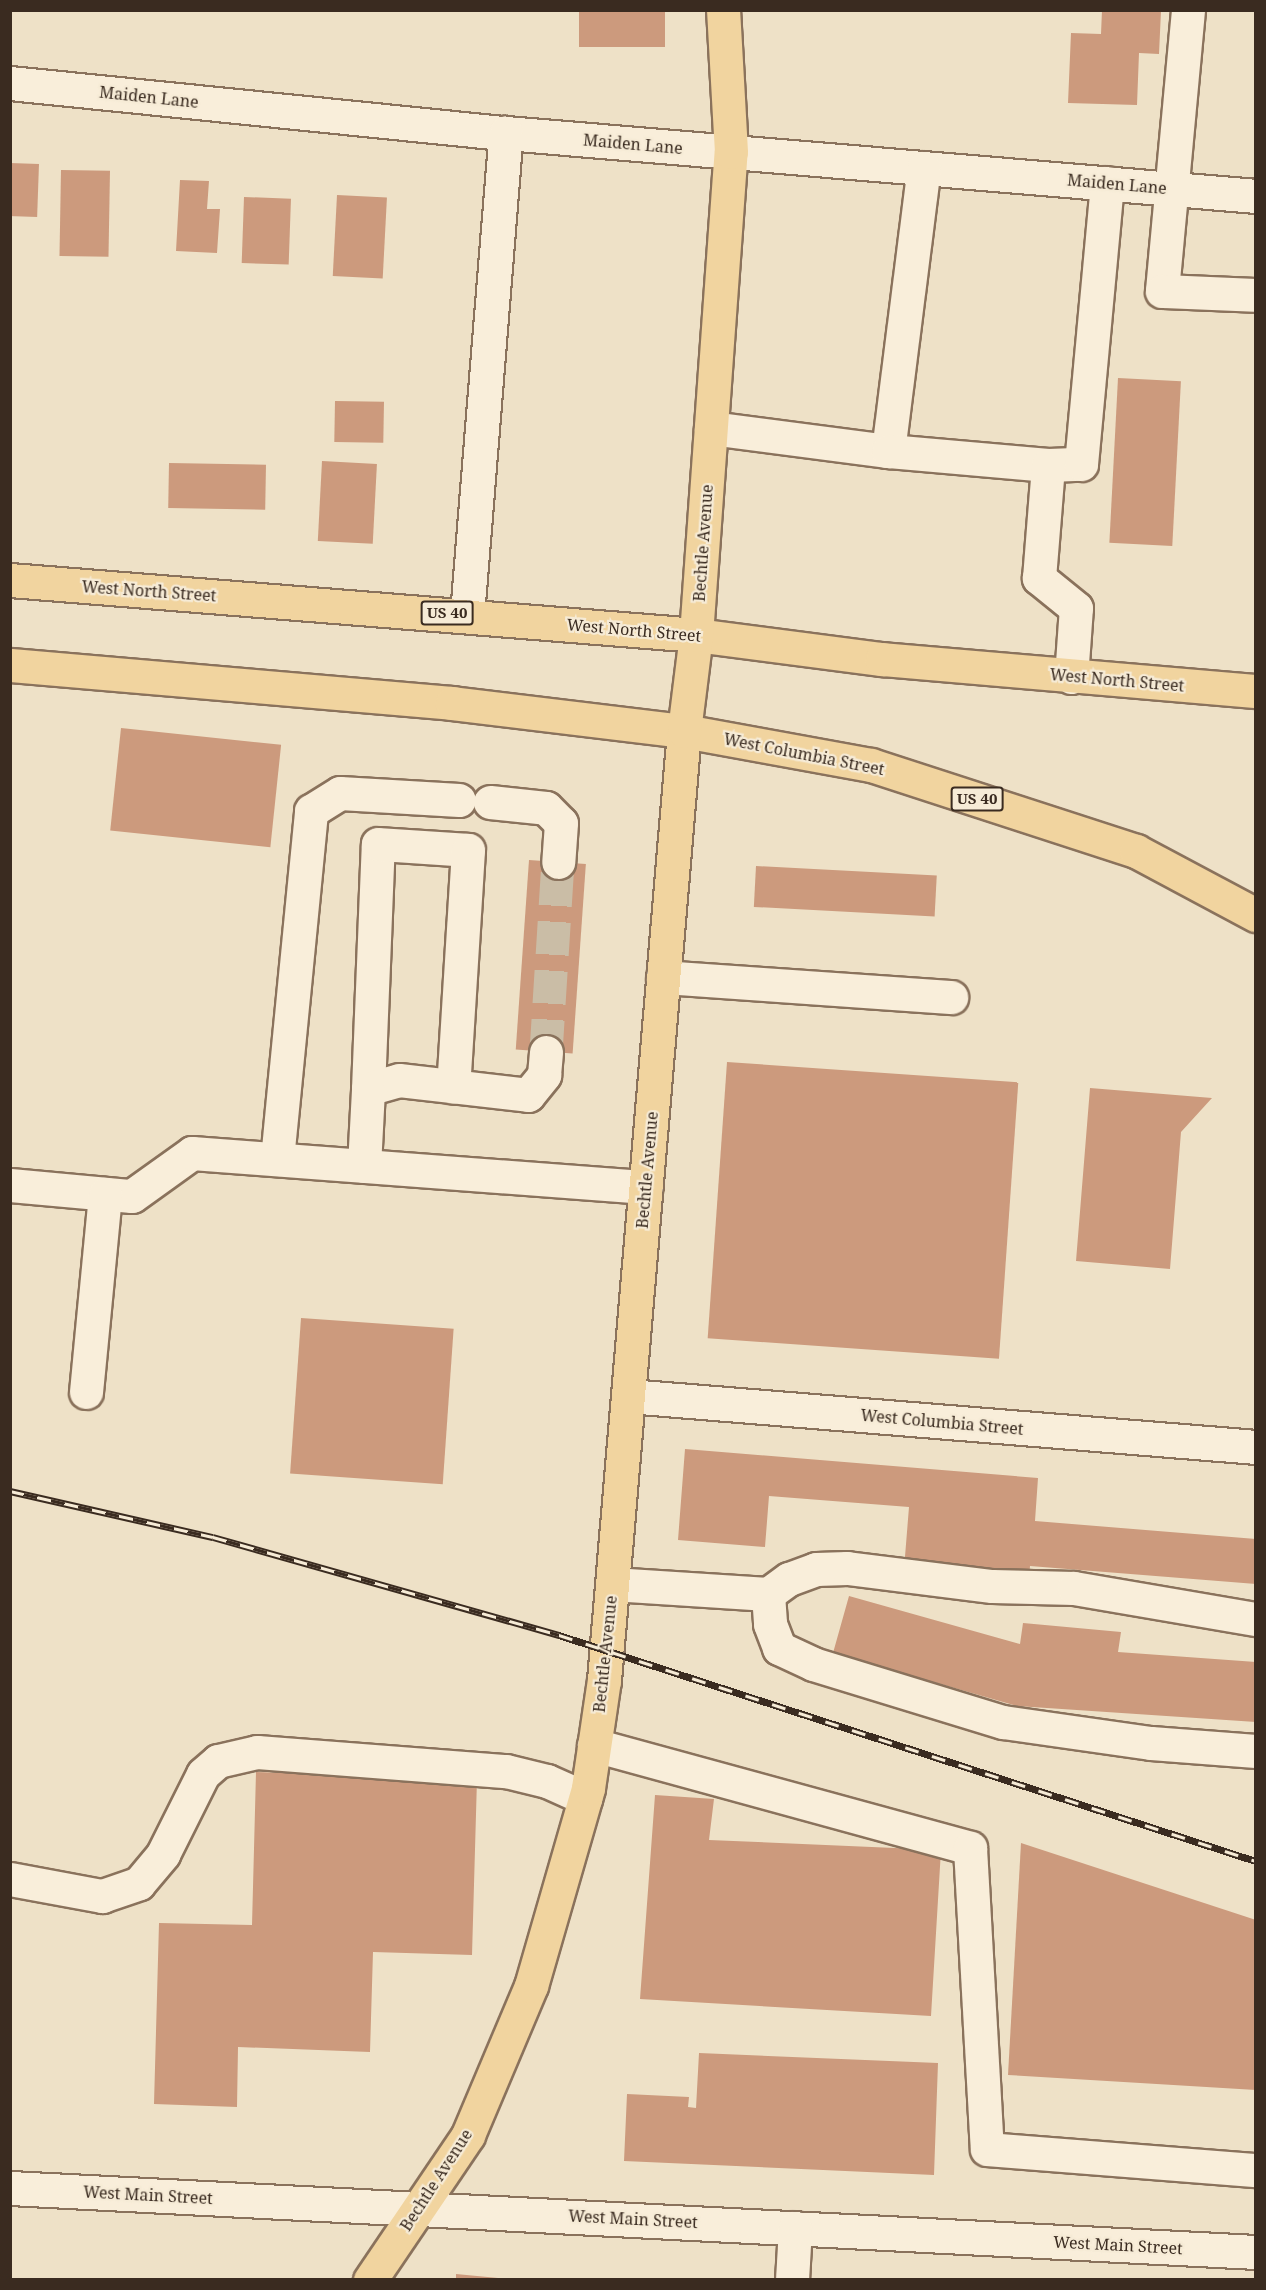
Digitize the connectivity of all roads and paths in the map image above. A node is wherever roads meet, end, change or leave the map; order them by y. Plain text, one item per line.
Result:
1 (723, 10) edge
2 (1188, 10) edge
3 (10, 83) edge
4 (506, 134) junction
5 (731, 152) junction
6 (924, 168) junction
7 (1107, 183) junction
8 (1173, 189) junction
9 (1256, 196) edge
10 (1256, 295) edge
11 (711, 428) junction
12 (888, 451) junction
13 (1048, 465) junction
14 (10, 580) edge
15 (467, 615) junction
16 (696, 635) junction
17 (10, 665) edge
18 (1071, 676) junction
19 (1256, 691) edge
20 (684, 730) junction
21 (558, 862) tunnel mouth
22 (1256, 915) edge
23 (663, 977) junction
24 (951, 997) dead end
25 (546, 1052) tunnel mouth
26 (453, 1087) junction
27 (368, 1089) junction
28 (277, 1159) junction
29 (364, 1166) junction
30 (646, 1187) junction
31 (11, 1188) edge
32 (105, 1194) junction
33 (86, 1392) dead end
34 (628, 1396) junction
35 (1256, 1447) edge
36 (612, 1584) junction
37 (768, 1594) junction
38 (1256, 1619) edge
39 (594, 1745) junction
40 (1256, 1751) edge
41 (585, 1798) junction
42 (10, 1879) edge
43 (1256, 2170) edge
44 (10, 2188) edge
45 (419, 2208) junction
46 (795, 2228) junction
47 (1256, 2252) edge
48 (370, 2280) edge
49 (792, 2280) edge

1 - 5 main road, Bechtle Avenue
2 - 8 street
3 - 4 street, Maiden Lane
4 - 5 street, Maiden Lane
4 - 15 street
5 - 6 street, Maiden Lane
5 - 11 main road, Bechtle Avenue
6 - 7 street, Maiden Lane
6 - 12 street
7 - 8 street, Maiden Lane
7 - 13 street
8 - 9 street, Maiden Lane
8 - 10 street
11 - 12 street
11 - 16 main road, Bechtle Avenue
12 - 13 street
13 - 18 street
14 - 15 main road, West North Street / US 40
15 - 16 main road, West North Street / US 40
16 - 18 main road, West North Street / US 40
16 - 20 main road, Bechtle Avenue
17 - 20 main road, US 40
18 - 19 main road, West North Street / US 40
20 - 22 main road, West Columbia Street / US 40
20 - 23 main road, Bechtle Avenue
21 - 28 street
23 - 24 street
23 - 30 main road, Bechtle Avenue
25 - 26 street
26 - 27 street
26 - 27 street
27 - 29 street
28 - 29 street
28 - 32 street
29 - 30 street
30 - 34 main road, Bechtle Avenue
31 - 32 street
32 - 33 street
34 - 35 street, West Columbia Street
34 - 36 main road, Bechtle Avenue
36 - 37 street
36 - 39 main road, Bechtle Avenue
37 - 38 street
37 - 40 street
39 - 41 main road, Bechtle Avenue
39 - 43 street
41 - 42 street
41 - 45 main road, Bechtle Avenue
44 - 45 street, West Main Street
45 - 46 street, West Main Street
45 - 48 main road, Bechtle Avenue
46 - 47 street, West Main Street
46 - 49 street

